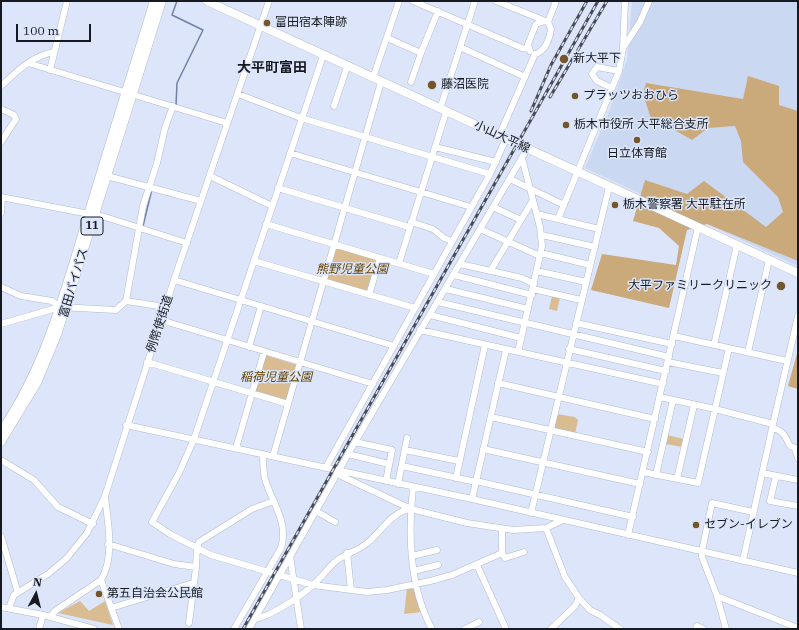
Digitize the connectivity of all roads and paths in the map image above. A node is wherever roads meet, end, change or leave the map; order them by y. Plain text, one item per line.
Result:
1 (66, 1) edge
2 (154, 1) edge
3 (162, 1) edge
4 (206, 1) edge
5 (270, 1) edge
6 (399, 1) edge
7 (413, 1) edge
8 (475, 1) edge
9 (496, 1) edge
10 (556, 1) edge
11 (625, 1) edge
12 (648, 1) edge
13 (438, 12) junction
14 (534, 16) junction
15 (546, 21) junction
16 (467, 24) junction
17 (536, 24) junction
18 (261, 26) junction
19 (387, 38) junction
20 (460, 47) junction
21 (623, 48) junction
22 (529, 49) junction
23 (54, 52) junction
24 (421, 53) junction
25 (535, 54) junction
26 (323, 56) junction
27 (28, 63) junction
28 (347, 67) junction
29 (50, 70) junction
30 (619, 71) junction
31 (525, 77) junction
32 (373, 78) junction
33 (381, 82) junction
34 (411, 82) dead end
35 (1, 86) edge
36 (612, 88) junction
37 (129, 94) junction
38 (238, 94) junction
39 (173, 106) junction
40 (334, 106) dead end
41 (1, 109) edge
42 (443, 110) junction
43 (301, 118) junction
44 (228, 123) junction
45 (365, 137) junction
46 (502, 137) junction
47 (1, 142) edge
48 (435, 147) junction
49 (527, 149) junction
50 (290, 153) junction
51 (432, 157) junction
52 (522, 158) junction
53 (496, 162) junction
54 (354, 173) junction
55 (578, 173) junction
56 (490, 174) junction
57 (107, 176) junction
58 (210, 176) junction
59 (510, 179) junction
60 (150, 186) junction
61 (609, 187) junction
62 (278, 188) junction
63 (530, 189) junction
64 (420, 192) junction
65 (2, 197) edge
66 (532, 200) junction
67 (201, 201) junction
68 (564, 205) junction
69 (272, 206) junction
70 (471, 207) junction
71 (493, 207) junction
72 (344, 208) junction
73 (1, 213) edge
74 (92, 214) junction
75 (537, 214) junction
76 (558, 219) junction
77 (521, 220) junction
78 (266, 224) junction
79 (410, 225) junction
80 (698, 227) junction
81 (139, 228) junction
82 (480, 229) junction
83 (599, 230) junction
84 (542, 235) junction
85 (452, 241) junction
86 (507, 242) junction
87 (187, 243) junction
88 (334, 244) junction
89 (737, 245) junction
90 (595, 247) junction
91 (540, 254) junction
92 (380, 258) junction
93 (769, 260) junction
94 (254, 261) junction
95 (399, 263) junction
96 (460, 264) junction
97 (590, 265) junction
98 (491, 270) junction
99 (537, 271) junction
100 (798, 273) edge
101 (434, 274) junction
102 (454, 276) junction
103 (174, 280) junction
104 (323, 282) junction
105 (586, 282) junction
106 (1, 287) edge
107 (446, 289) junction
108 (533, 289) junction
109 (369, 295) junction
110 (241, 300) junction
111 (581, 300) junction
112 (126, 301) junction
113 (438, 302) junction
114 (261, 306) junction
115 (63, 307) junction
116 (165, 307) junction
117 (415, 308) junction
118 (528, 309) junction
119 (430, 315) junction
120 (798, 316) edge
121 (161, 320) junction
122 (312, 322) junction
123 (576, 322) junction
124 (1, 324) edge
125 (525, 324) junction
126 (420, 330) junction
127 (572, 335) junction
128 (674, 336) junction
129 (521, 338) junction
130 (227, 341) junction
131 (672, 344) junction
132 (485, 345) junction
133 (714, 345) junction
134 (394, 346) junction
135 (249, 347) junction
136 (729, 348) junction
137 (569, 349) junction
138 (506, 350) junction
139 (264, 352) junction
140 (518, 352) junction
141 (748, 352) junction
142 (668, 360) junction
143 (787, 361) junction
144 (147, 362) junction
145 (300, 362) junction
146 (566, 363) junction
147 (666, 371) junction
148 (723, 373) junction
149 (213, 381) junction
150 (498, 383) junction
151 (373, 384) junction
152 (663, 384) junction
153 (252, 393) junction
154 (558, 396) junction
155 (660, 397) junction
156 (673, 400) junction
157 (288, 404) junction
158 (694, 405) junction
159 (715, 409) junction
160 (491, 416) junction
161 (655, 419) junction
162 (126, 424) junction
163 (773, 426) junction
164 (550, 430) junction
165 (1, 431) edge
166 (407, 438) dead end
167 (194, 439) junction
168 (1, 442) edge
169 (355, 442) junction
170 (236, 448) junction
171 (484, 449) junction
172 (796, 449) edge
173 (405, 450) junction
174 (648, 452) junction
175 (263, 454) junction
176 (348, 454) junction
177 (273, 456) junction
178 (798, 458) edge
179 (1, 460) edge
180 (459, 461) junction
181 (543, 462) junction
182 (389, 464) junction
183 (402, 466) junction
184 (326, 467) junction
185 (338, 472) junction
186 (643, 472) junction
187 (762, 473) junction
188 (656, 475) junction
189 (776, 476) junction
190 (456, 478) junction
191 (677, 479) junction
192 (798, 480) edge
193 (386, 481) junction
194 (476, 482) junction
195 (398, 484) junction
196 (640, 484) junction
197 (413, 487) junction
198 (536, 494) junction
199 (105, 496) junction
200 (472, 499) junction
201 (274, 501) junction
202 (798, 506) edge
203 (411, 509) junction
204 (316, 510) junction
205 (753, 512) junction
206 (531, 513) junction
207 (633, 517) junction
208 (563, 520) junction
209 (336, 522) dead end
210 (93, 524) junction
211 (546, 528) junction
212 (502, 530) junction
213 (628, 535) junction
214 (1, 536) edge
215 (108, 544) junction
216 (197, 547) junction
217 (437, 550) dead end
218 (702, 551) junction
219 (524, 552) dead end
220 (347, 553) junction
221 (502, 553) junction
222 (290, 556) junction
223 (412, 556) junction
224 (742, 560) junction
225 (438, 565) dead end
226 (477, 565) junction
227 (196, 567) junction
228 (268, 571) junction
229 (414, 571) junction
230 (798, 573) edge
231 (279, 575) junction
232 (101, 580) junction
233 (294, 580) junction
234 (193, 583) junction
235 (313, 585) junction
236 (416, 585) junction
237 (351, 590) junction
238 (18, 592) junction
239 (717, 596) junction
240 (296, 598) junction
241 (579, 598) junction
242 (1, 607) edge
243 (9, 608) junction
244 (111, 608) junction
245 (43, 615) junction
246 (50, 617) junction
247 (255, 619) junction
248 (479, 622) dead end
249 (189, 623) dead end
250 (798, 628) edge
251 (39, 629) edge
252 (94, 629) edge
253 (119, 629) edge
254 (234, 629) edge
255 (249, 629) edge
256 (301, 629) edge
257 (432, 629) edge
258 (464, 629) edge
259 (506, 629) edge
260 (551, 629) edge
261 (620, 629) edge
262 (696, 629) edge
263 (703, 629) edge
264 (726, 629) edge

1 - 23 street
2 - 37 main road, 富田バイパス / 11
3 - 37 main road, 富田バイパス / 11
4 - 18 main road, 小山大平線
5 - 18 street, 例幣使街道
6 - 19 street
7 - 13 street
8 - 16 street
9 - 14 street
10 - 15 street
11 - 21 street
12 - 21 street
13 - 16 street
13 - 24 street
14 - 15 street
14 - 17 street
15 - 17 street
15 - 25 street
16 - 20 street
16 - 22 street
17 - 22 street
18 - 26 main road, 小山大平線
18 - 38 street, 例幣使街道
19 - 24 street
19 - 32 street
20 - 31 street
20 - 42 street
21 - 30 street
22 - 25 street
23 - 27 street
23 - 29 street
24 - 34 street
25 - 31 street
26 - 28 main road, 小山大平線
26 - 43 street
27 - 29 street
27 - 35 street
28 - 32 main road, 小山大平線
28 - 40 street
29 - 37 street
30 - 36 street
30 - 36 street
31 - 46 street
32 - 33 main road, 小山大平線
33 - 42 main road, 小山大平線
33 - 45 street
36 - 55 street
37 - 39 street
37 - 57 main road, 富田バイパス / 11
37 - 74 main road, 富田バイパス / 11
38 - 43 street
38 - 44 street, 例幣使街道
39 - 44 street
39 - 60 street
41 - 47 street
42 - 46 main road, 小山大平線
42 - 48 street
43 - 45 street
43 - 50 street
44 - 58 street, 例幣使街道
45 - 51 street
45 - 54 street
46 - 49 main road, 小山大平線
46 - 53 street
48 - 51 street
48 - 53 street
49 - 52 street
49 - 55 main road, 小山大平線
50 - 54 street
50 - 62 street
51 - 56 street
51 - 64 street
52 - 59 street
52 - 63 street
53 - 56 street
54 - 64 street
54 - 72 street
55 - 61 main road, 小山大平線
55 - 68 street
56 - 70 street
57 - 60 street
57 - 74 main road, 富田バイパス / 11
58 - 67 street, 例幣使街道
58 - 69 street
59 - 63 street
59 - 71 street
60 - 67 street
60 - 81 street
61 - 80 main road, 小山大平線
61 - 83 street
62 - 69 street
62 - 72 street
63 - 66 street
63 - 68 street
64 - 70 street
64 - 79 street
65 - 73 street
65 - 74 street
66 - 75 street
66 - 77 street
67 - 87 street, 例幣使街道
68 - 76 street
69 - 78 street
70 - 85 street
71 - 77 street
71 - 82 street
72 - 79 street
72 - 88 street
74 - 81 street
74 - 115 main road, 富田バイパス / 11
75 - 76 street
75 - 84 street
76 - 83 street
77 - 86 street
78 - 88 street
78 - 94 street
79 - 85 street
79 - 95 street
80 - 89 main road, 小山大平線
80 - 128 street
81 - 87 street
81 - 112 street
82 - 86 street
82 - 96 street
83 - 90 street
84 - 90 street
84 - 91 street
85 - 101 street
86 - 91 street
86 - 98 street
87 - 103 street, 例幣使街道
88 - 92 street
88 - 104 street
89 - 93 main road, 小山大平線
89 - 133 street
90 - 97 street
91 - 97 street
91 - 99 street
92 - 95 street
92 - 109 street
93 - 100 main road, 小山大平線
93 - 141 street
94 - 104 street
94 - 110 street
95 - 101 street
96 - 98 street
96 - 102 street
97 - 105 street
98 - 108 street
99 - 105 street
99 - 108 street
101 - 117 street
102 - 107 street
102 - 108 street
103 - 110 street
103 - 116 street, 例幣使街道
104 - 109 street
104 - 122 street
105 - 111 street
106 - 115 street
107 - 113 street
107 - 118 street
108 - 111 street
108 - 118 street
109 - 117 street
110 - 114 street
110 - 130 street
111 - 123 street
112 - 115 street
112 - 116 street
113 - 119 street
113 - 125 street
114 - 122 street
114 - 135 street
115 - 124 street
115 - 165 main road, 富田バイパス / 11
115 - 168 main road, 富田バイパス / 11
116 - 121 street, 例幣使街道
117 - 134 street
118 - 125 street
119 - 126 street
119 - 129 street
120 - 143 street
121 - 130 street
121 - 144 street, 例幣使街道
122 - 134 street
122 - 145 street
123 - 127 street
123 - 131 street
125 - 127 street
125 - 129 street
126 - 132 street
126 - 169 street
127 - 137 street
127 - 142 street
128 - 131 street
128 - 133 street
129 - 140 street
130 - 135 street
130 - 149 street
131 - 142 street
132 - 138 street
132 - 180 street
133 - 136 street
134 - 151 street
135 - 139 street
136 - 141 street
136 - 148 street
137 - 146 street
137 - 147 street
138 - 140 street
138 - 150 street
139 - 145 street
139 - 153 street
140 - 146 street
141 - 143 street
142 - 147 street
142 - 148 street
143 - 163 street
144 - 149 street
144 - 162 street, 例幣使街道
145 - 151 street
145 - 157 street
146 - 152 street
146 - 154 street
147 - 152 street
148 - 159 street
149 - 153 street
149 - 167 street
150 - 154 street
150 - 160 street
151 - 184 street
152 - 155 street
153 - 157 street
153 - 170 street
154 - 161 street
154 - 164 street
155 - 156 street
155 - 161 street
156 - 158 street
156 - 188 street
157 - 177 street
158 - 159 street
158 - 191 street
159 - 163 street
159 - 191 street
160 - 164 street
160 - 171 street
161 - 174 street
162 - 167 street
162 - 199 street, 例幣使街道
163 - 172 street
163 - 187 street
164 - 174 street
164 - 181 street
166 - 173 street
167 - 170 street
167 - 216 street
169 - 176 street
169 - 182 street
170 - 175 street
171 - 181 street
171 - 194 street
172 - 178 street
173 - 180 street
173 - 183 street
174 - 186 street
175 - 177 street
175 - 201 street
176 - 182 street
176 - 185 street
177 - 184 street
179 - 210 street
180 - 190 street
181 - 196 street
181 - 198 street
182 - 193 street
183 - 190 street
183 - 195 street
184 - 185 street
185 - 193 street
185 - 203 street
185 - 204 street
186 - 188 street
186 - 196 street
187 - 189 street
187 - 205 street
188 - 191 street
189 - 192 street
189 - 202 street
190 - 194 street
193 - 195 street
194 - 198 street
194 - 200 street
195 - 197 street
196 - 207 street
197 - 200 street
197 - 203 street
198 - 206 street
198 - 207 street
199 - 210 street, 例幣使街道
199 - 215 street
200 - 206 street
201 - 216 street
201 - 228 street
203 - 212 street
203 - 220 street
203 - 223 street
204 - 209 street
204 - 222 street
205 - 218 street
205 - 224 street
206 - 208 street
207 - 213 street
208 - 211 street
208 - 213 street
210 - 238 street, 例幣使街道
211 - 212 street
211 - 241 street
212 - 221 street
213 - 218 street
214 - 238 street
215 - 227 street
215 - 232 street
216 - 227 street
216 - 228 street
217 - 223 street
218 - 224 street
218 - 239 street
219 - 221 street
220 - 235 street
220 - 237 street
221 - 226 street
222 - 231 street
222 - 233 street
223 - 229 street
224 - 230 street
225 - 229 street
226 - 236 street
226 - 259 street
227 - 234 street
228 - 231 street
228 - 254 street
229 - 236 street
231 - 233 street
231 - 247 street
232 - 244 street
232 - 246 street
233 - 235 street
233 - 240 street
234 - 244 street
234 - 249 street
235 - 237 street
235 - 240 street
236 - 237 street
236 - 257 street
238 - 243 street
239 - 250 street
239 - 264 street
240 - 247 street
240 - 256 street
241 - 260 street
241 - 261 street
242 - 243 street
243 - 245 street
244 - 253 street
245 - 246 street
245 - 251 street
246 - 252 street
247 - 255 street
248 - 258 street
262 - 263 street

